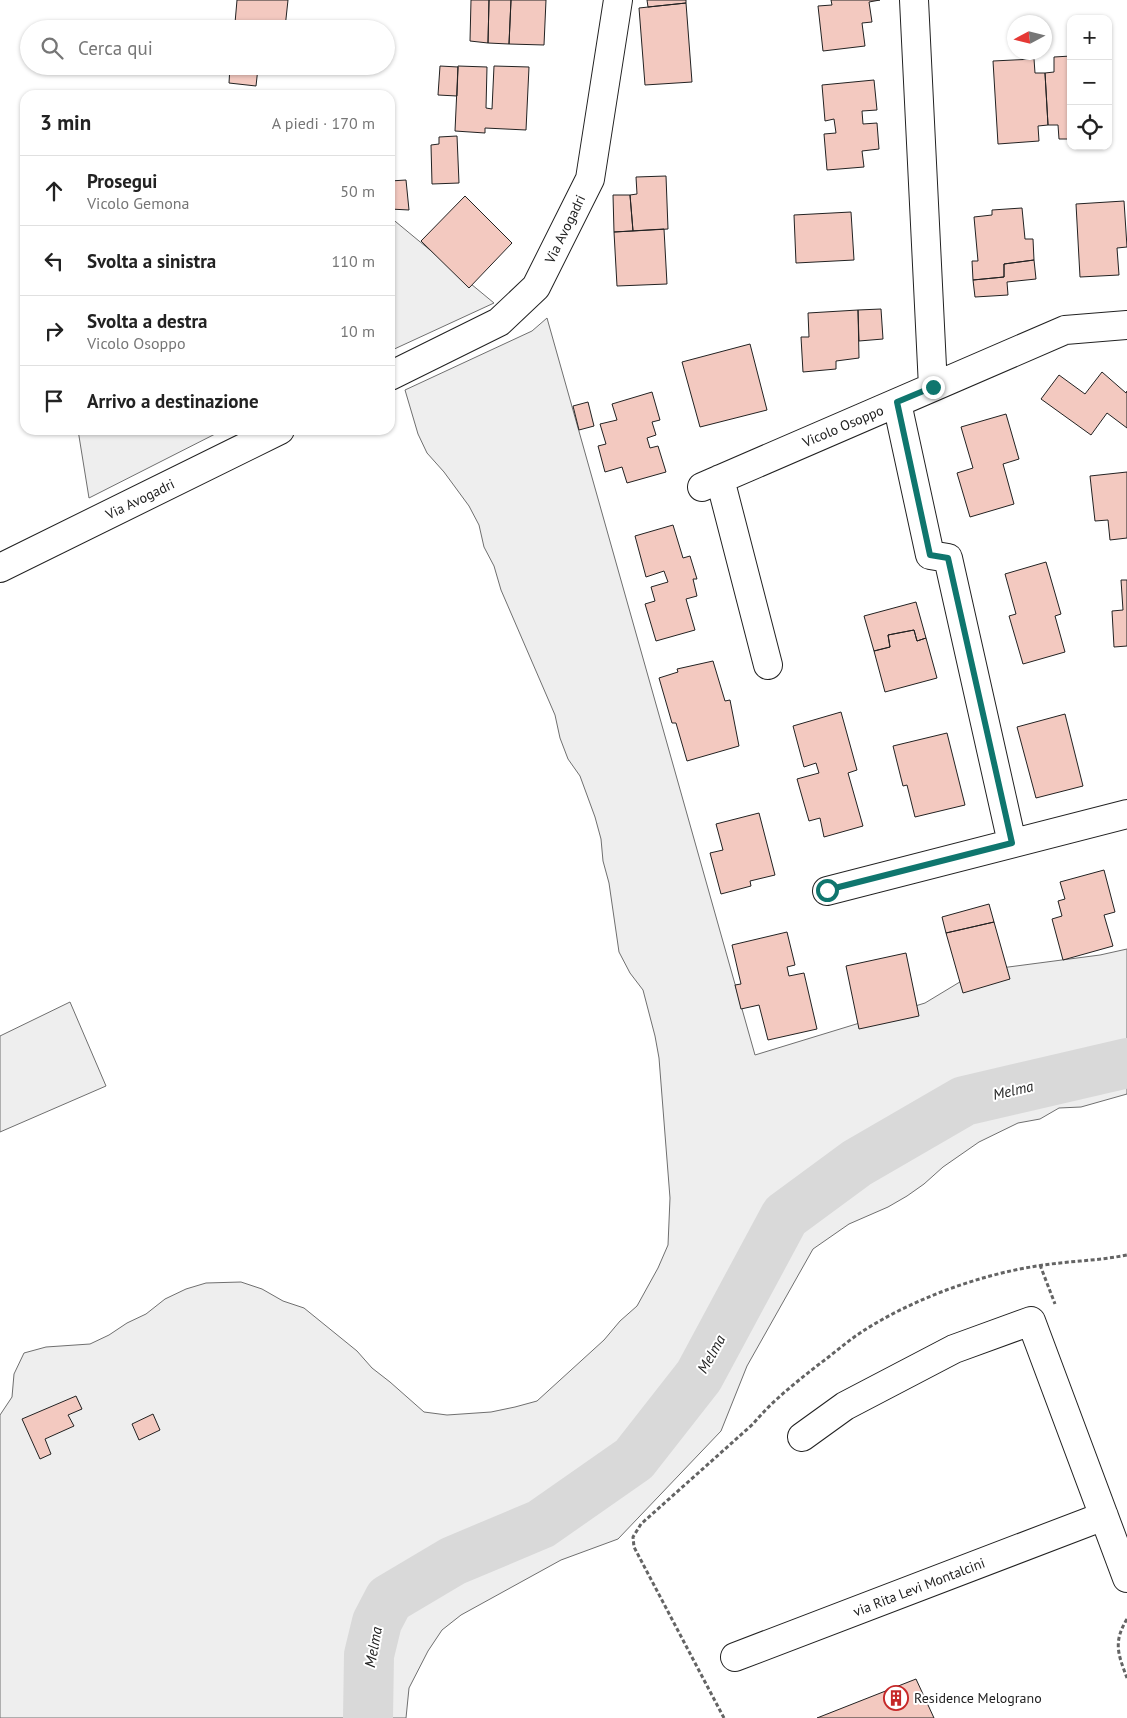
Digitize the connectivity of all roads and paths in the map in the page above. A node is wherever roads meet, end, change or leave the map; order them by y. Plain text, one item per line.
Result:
1 (618, 0) edge
2 (914, 0) edge
3 (1127, 325) edge
4 (395, 374) edge
5 (933, 387) junction
6 (897, 402) junction
7 (270, 435) edge
8 (0, 568) edge
9 (768, 665) dead end
10 (1127, 814) edge
11 (1012, 843) junction
12 (827, 890) dead end
13 (802, 1437) dead end
14 (1104, 1516) junction
15 (1127, 1578) edge
16 (1127, 1619) edge
17 (735, 1657) dead end
18 (1127, 1678) edge

1 - 4 street, Via Avogadri
2 - 5 street
3 - 5 street, Vicolo Osoppo
5 - 6 street, Vicolo Osoppo
6 - 9 street, Vicolo Osoppo
6 - 11 street
7 - 8 street, Via Avogadri
10 - 11 street
11 - 12 street
13 - 14 street
14 - 15 street
14 - 17 street, via Rita Levi Montalcini
16 - 18 path

